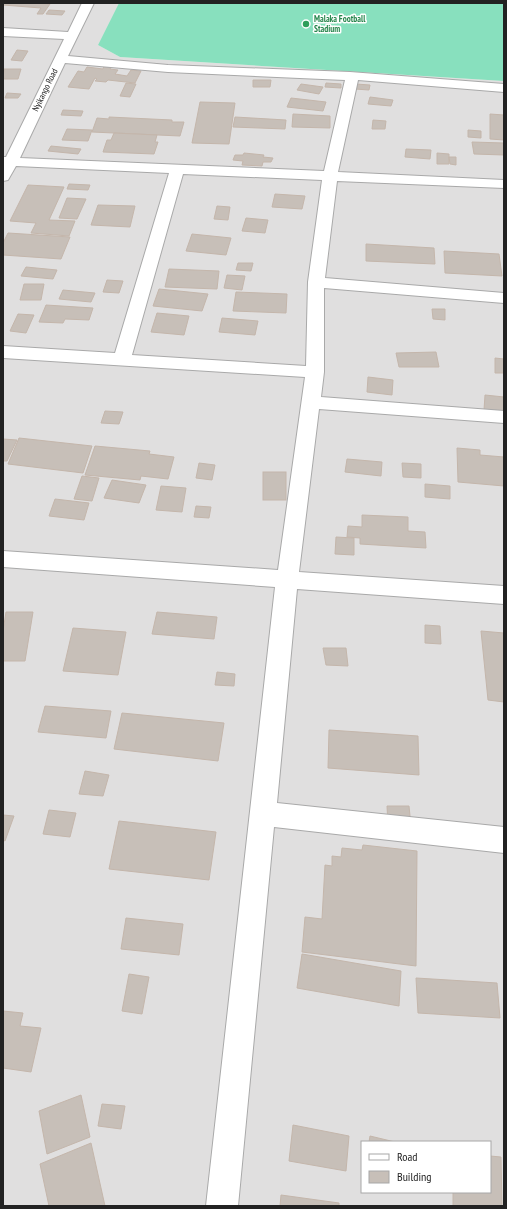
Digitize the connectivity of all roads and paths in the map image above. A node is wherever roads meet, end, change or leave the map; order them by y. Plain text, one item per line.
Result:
1 (88, 3) edge
2 (3, 32) edge
3 (72, 36) junction
4 (60, 59) junction
5 (352, 76) junction
6 (504, 88) edge
7 (7, 162) edge
8 (177, 170) junction
9 (330, 176) junction
10 (3, 177) edge
11 (504, 184) edge
12 (316, 282) junction
13 (504, 298) edge
14 (3, 352) edge
15 (122, 359) junction
16 (315, 372) junction
17 (310, 402) junction
18 (504, 417) edge
19 (3, 559) edge
20 (287, 580) junction
21 (504, 594) edge
22 (263, 814) junction
23 (504, 840) edge
24 (222, 1206) edge

1 - 3 street, Nyikango Road
2 - 3 street
3 - 4 street, Nyikango Road
4 - 5 street
4 - 7 street, Nyikango Road
5 - 6 street
5 - 9 street
7 - 8 street
7 - 10 street, Nyikango Road
8 - 9 street
8 - 15 street
9 - 11 street
9 - 12 street
12 - 13 street
12 - 16 street
14 - 15 street
15 - 16 street
16 - 17 street
17 - 18 street
17 - 20 street
19 - 20 street
20 - 21 street
20 - 22 street
22 - 23 street
22 - 24 street

